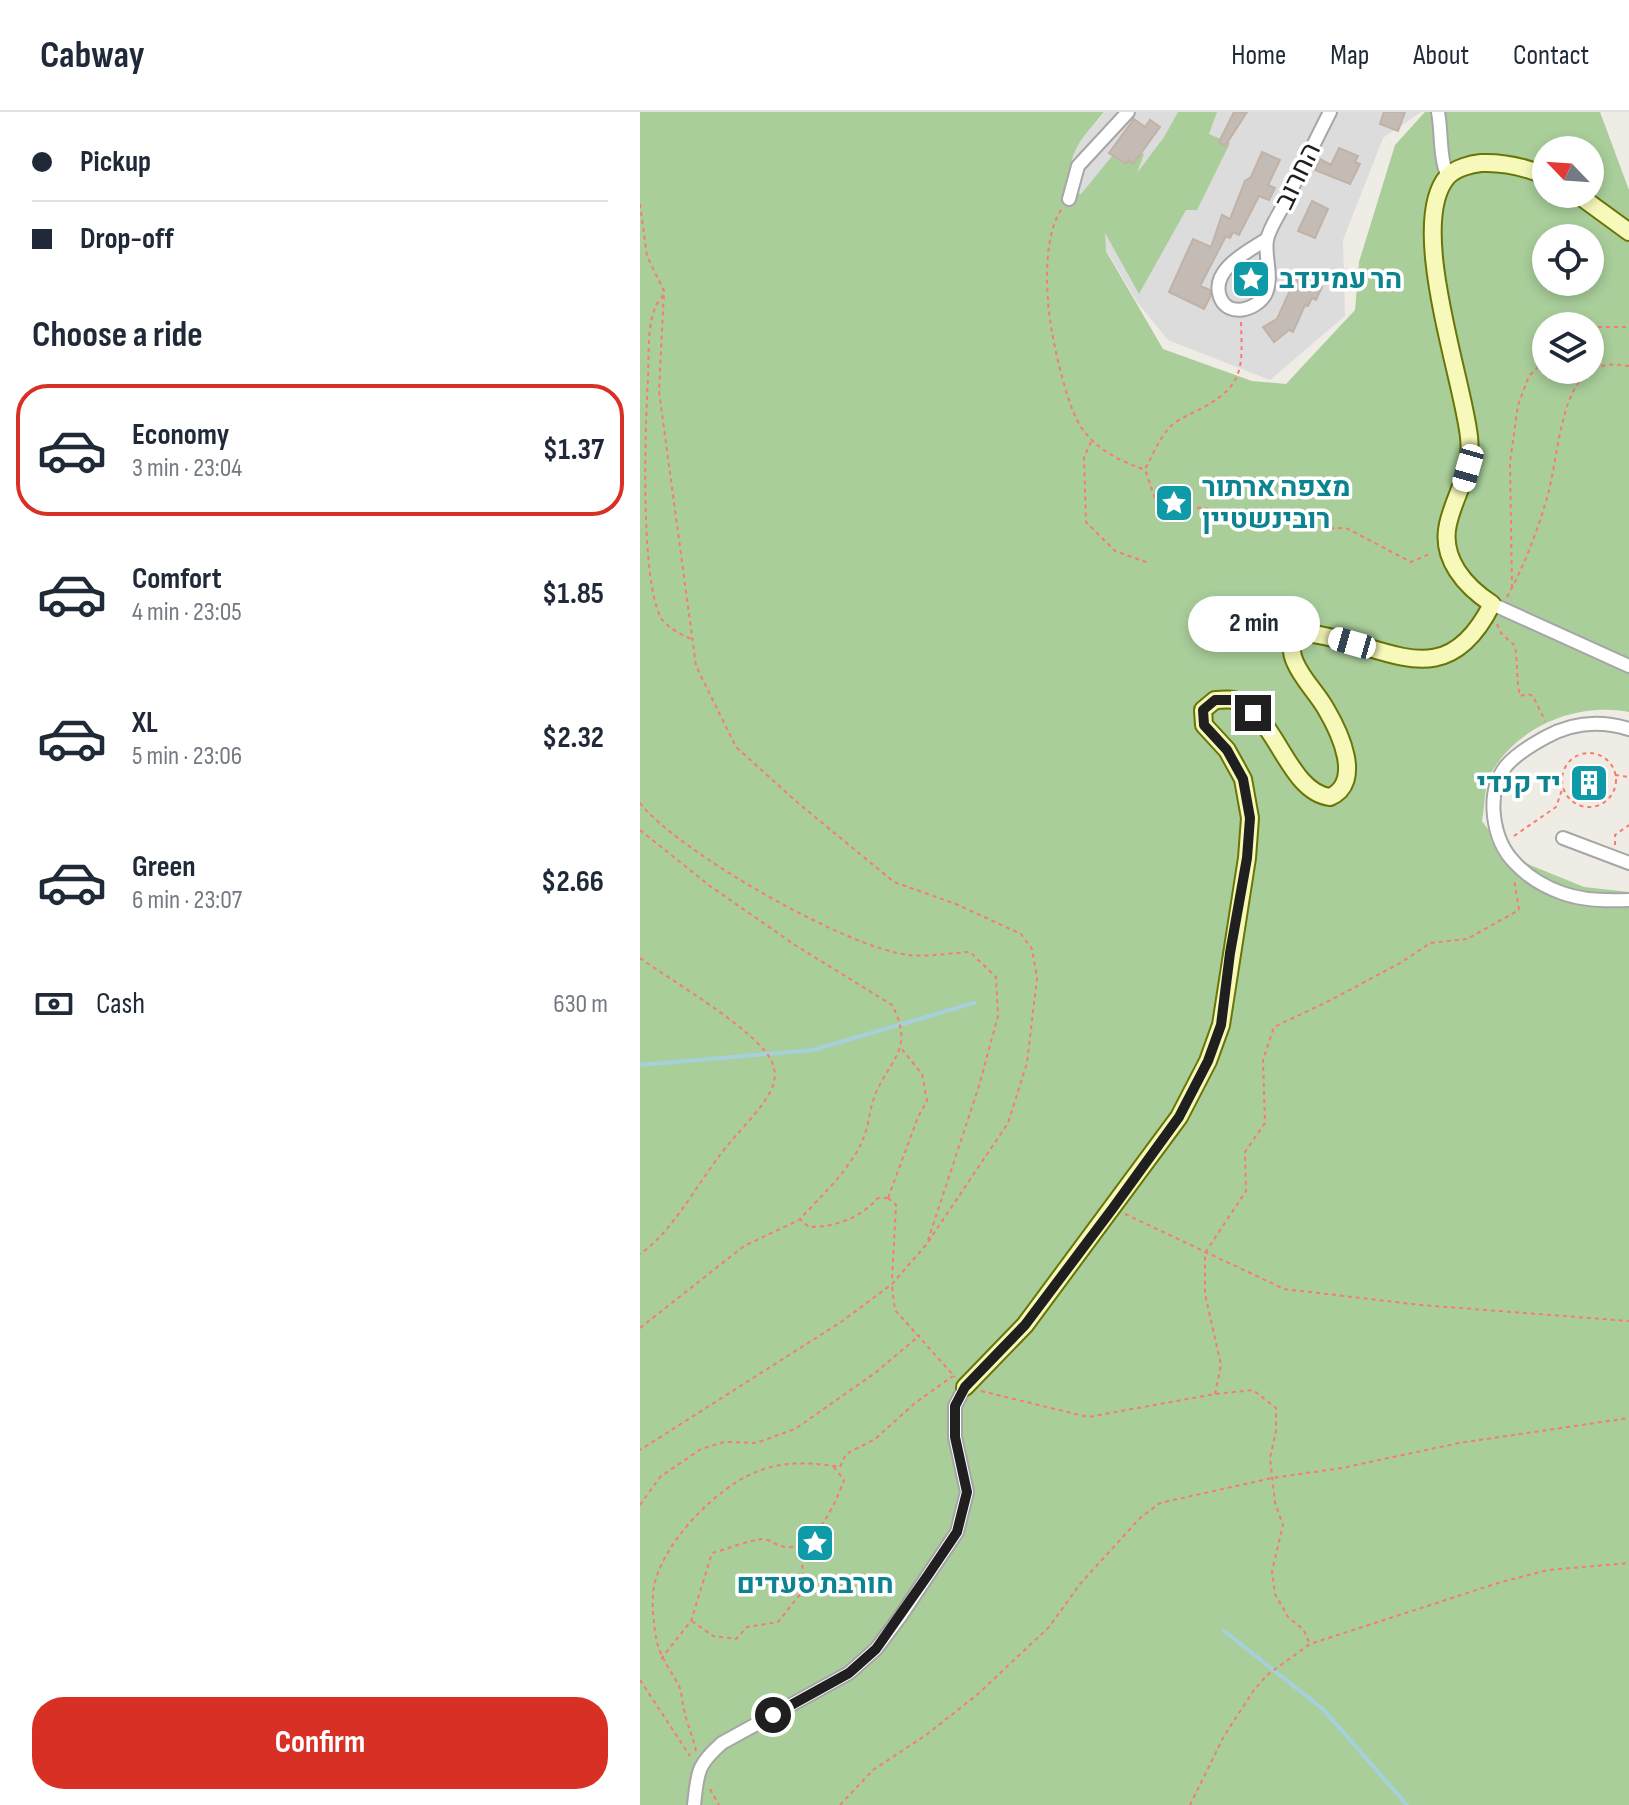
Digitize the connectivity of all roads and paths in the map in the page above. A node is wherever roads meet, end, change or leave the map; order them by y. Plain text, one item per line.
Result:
1 (1128, 112) edge
2 (1330, 112) edge
3 (1438, 112) edge
4 (1532, 169) edge
5 (1448, 177) junction
6 (1069, 199) joint
7 (640, 204) edge
8 (1596, 208) edge
9 (1629, 232) edge
10 (1267, 239) junction
11 (664, 291) junction
12 (1240, 310) junction
13 (1604, 327) edge
14 (1629, 327) edge
15 (1629, 366) edge
16 (1532, 373) edge
17 (1092, 441) junction
18 (1145, 469) junction
19 (1448, 547) junction
20 (1149, 563) dead end
21 (1512, 589) junction
22 (1497, 606) junction
23 (1498, 627) dead end
24 (692, 640) junction
25 (1629, 666) edge
26 (1629, 729) edge
27 (1551, 734) junction
28 (1615, 775) junction
29 (1629, 777) edge
30 (1563, 787) junction
31 (640, 803) edge
32 (1629, 825) edge
33 (640, 830) edge
34 (1563, 838) dead end
35 (1502, 844) junction
36 (1615, 859) junction
37 (1629, 863) edge
38 (1513, 875) dead end
39 (1629, 900) edge
40 (640, 958) edge
41 (900, 1047) junction
42 (888, 1198) junction
43 (1113, 1208) junction
44 (800, 1219) junction
45 (926, 1245) junction
46 (1205, 1253) junction
47 (640, 1254) edge
48 (892, 1284) junction
49 (1629, 1321) edge
50 (640, 1328) edge
51 (920, 1335) junction
52 (959, 1381) junction
53 (1215, 1394) junction
54 (1629, 1418) edge
55 (640, 1450) edge
56 (832, 1465) junction
57 (1272, 1478) junction
58 (640, 1505) edge
59 (799, 1546) junction
60 (1629, 1563) edge
61 (691, 1621) junction
62 (1310, 1644) junction
63 (661, 1659) junction
64 (640, 1680) edge
65 (698, 1768) junction
66 (694, 1805) edge
67 (840, 1805) edge
68 (1190, 1805) edge

1 - 6 street
2 - 10 street, החרוב
3 - 5 street
4 - 5 street
5 - 19 street
6 - 17 path
7 - 11 path
8 - 9 street
10 - 12 street, החרוב
10 - 12 street, החרוב
11 - 24 path
11 - 24 path
12 - 18 path
13 - 14 path
15 - 21 path
16 - 21 path
17 - 18 path
17 - 20 path
18 - 19 path
19 - 22 street
21 - 22 path
22 - 25 street
22 - 43 street
23 - 27 path
24 - 45 path
26 - 27 street
27 - 35 street
28 - 29 path
28 - 30 path
28 - 30 path
30 - 35 path
31 - 45 path
32 - 36 path
33 - 41 path
34 - 36 street
35 - 39 street
36 - 37 street
38 - 46 path
40 - 47 path
41 - 42 path
41 - 44 path
42 - 44 path
42 - 48 path
43 - 46 path
43 - 52 street
44 - 50 path
45 - 48 path
46 - 49 path
46 - 53 path
48 - 51 path
48 - 55 path
51 - 52 path
51 - 58 path
52 - 53 path
52 - 56 path
52 - 65 street
53 - 57 path
54 - 57 path
56 - 59 path
56 - 63 path
57 - 62 path
57 - 67 path
59 - 61 path
59 - 61 path
60 - 62 path
61 - 63 path
62 - 68 path
63 - 65 path
64 - 65 path
65 - 66 street

